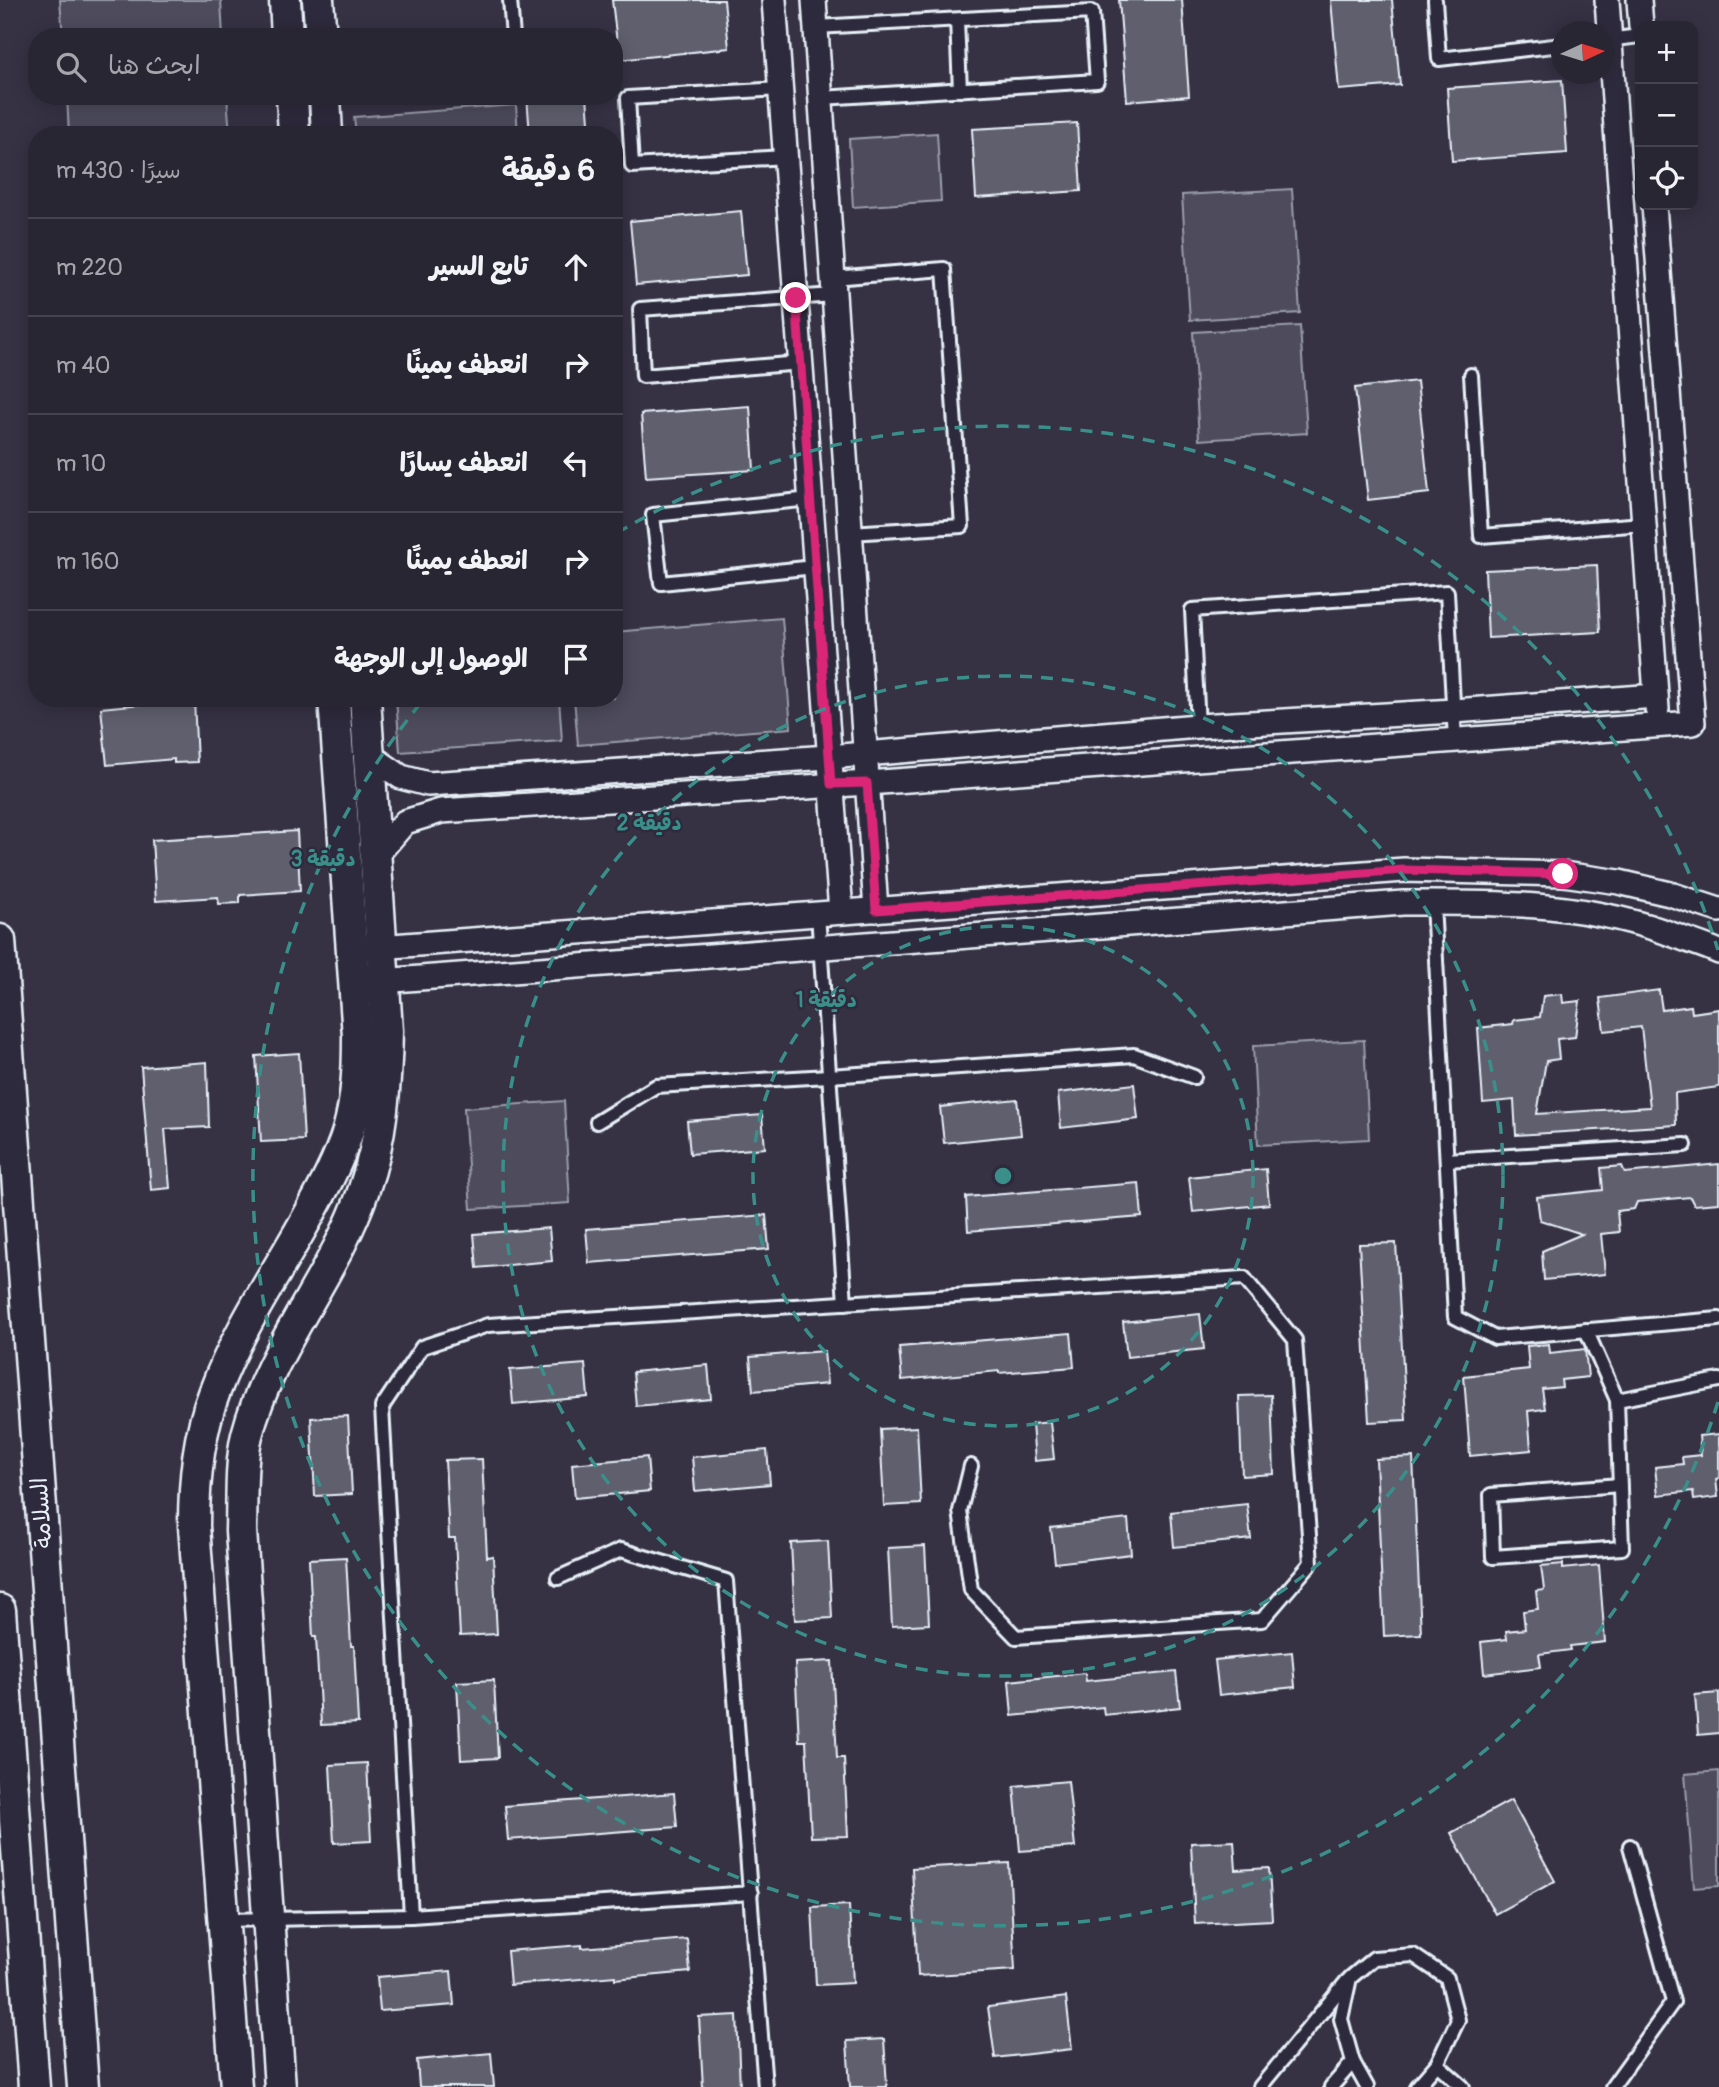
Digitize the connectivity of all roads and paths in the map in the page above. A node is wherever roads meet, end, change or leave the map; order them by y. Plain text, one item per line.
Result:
1 (285, 0) edge
2 (318, 0) edge
3 (510, 0) edge
4 (775, 0) edge
5 (814, 0) edge
6 (1435, 0) edge
7 (1607, 0) edge
8 (1639, 0) edge
9 (957, 20) junction
10 (1607, 21) edge
11 (1641, 21) edge
12 (816, 27) junction
13 (287, 28) edge
14 (320, 28) edge
15 (512, 28) edge
16 (1635, 37) edge
17 (1614, 39) edge
18 (1551, 46) edge
19 (1610, 84) edge
20 (781, 89) junction
21 (960, 90) junction
22 (821, 98) junction
23 (292, 105) edge
24 (325, 105) edge
25 (294, 126) edge
26 (327, 126) edge
27 (786, 157) junction
28 (1654, 210) edge
29 (834, 287) junction
30 (796, 298) junction
31 (801, 363) junction
32 (1471, 375) dead end
33 (811, 499) junction
34 (1644, 524) junction
35 (850, 533) junction
36 (816, 567) junction
37 (1656, 696) junction
38 (335, 707) edge
39 (365, 707) edge
40 (1454, 711) junction
41 (1198, 726) junction
42 (1658, 726) junction
43 (1455, 740) junction
44 (368, 754) junction
45 (865, 754) junction
46 (829, 757) junction
47 (867, 783) junction
48 (831, 784) junction
49 (375, 857) junction
50 (1433, 903) junction
51 (876, 910) junction
52 (1719, 910) edge
53 (829, 913) junction
54 (0, 940) edge
55 (381, 947) junction
56 (820, 948) junction
57 (352, 949) junction
58 (1719, 953) edge
59 (369, 982) junction
60 (829, 1076) junction
61 (1194, 1077) dead end
62 (597, 1122) dead end
63 (1685, 1145) dead end
64 (1447, 1160) junction
65 (845, 1303) junction
66 (1719, 1319) edge
67 (1586, 1330) junction
68 (1719, 1380) edge
69 (1617, 1400) junction
70 (971, 1466) dead end
71 (1620, 1485) junction
72 (558, 1578) dead end
73 (0, 1610) edge
74 (1630, 1846) dead end
75 (751, 1893) junction
76 (411, 1916) junction
77 (223, 1920) junction
78 (268, 1920) junction
79 (1349, 1978) junction
80 (1353, 2063) junction
81 (1437, 2064) junction
82 (34, 2087) edge
83 (83, 2087) edge
84 (236, 2087) edge
85 (279, 2087) edge
86 (765, 2087) edge
87 (1260, 2087) edge
88 (1331, 2087) edge
89 (1367, 2087) edge
90 (1417, 2087) edge
91 (1462, 2087) edge
92 (1612, 2087) edge

1 - 13 street
2 - 14 street
3 - 15 lane
4 - 20 street
5 - 12 street
6 - 18 lane
7 - 10 street
8 - 11 street
9 - 12 lane
9 - 21 lane
9 - 21 lane
12 - 22 street
16 - 17 lane
19 - 34 street
20 - 27 street
20 - 27 lane
21 - 22 lane
22 - 29 street
23 - 25 street
24 - 26 street
27 - 30 street
28 - 42 street
29 - 30 lane
29 - 35 street
29 - 35 lane
30 - 31 street
30 - 31 lane
31 - 33 street
32 - 34 lane
33 - 36 street
33 - 36 lane
34 - 37 street
35 - 45 street
36 - 46 street
37 - 40 street
37 - 42 street
38 - 57 street
39 - 44 street
40 - 41 street
40 - 41 lane
40 - 43 lane
41 - 45 street
42 - 43 street
43 - 47 street
44 - 46 street
44 - 49 street
45 - 46 street
45 - 47 street
46 - 48 street
47 - 48 street
47 - 51 street
48 - 49 street
48 - 53 street
49 - 55 street
50 - 56 street
50 - 58 street
50 - 64 lane
51 - 52 street
51 - 53 street
53 - 55 street
53 - 56 lane
54 - 83 street, السلامة
55 - 57 street
55 - 59 street
56 - 59 street
56 - 60 lane
57 - 59 street
59 - 77 street
59 - 78 street
60 - 61 lane
60 - 62 lane
60 - 65 lane
63 - 64 lane
64 - 67 lane
65 - 70 lane
65 - 76 lane
66 - 67 lane
67 - 69 lane
68 - 69 lane
69 - 71 lane
71 - 71 lane
72 - 75 lane
73 - 82 street
74 - 92 lane
75 - 76 lane
75 - 86 lane
76 - 78 lane
77 - 78 lane
77 - 84 street
78 - 85 street
79 - 80 lane
79 - 81 lane
79 - 87 lane
80 - 88 lane
80 - 89 lane
81 - 90 lane
81 - 91 lane

